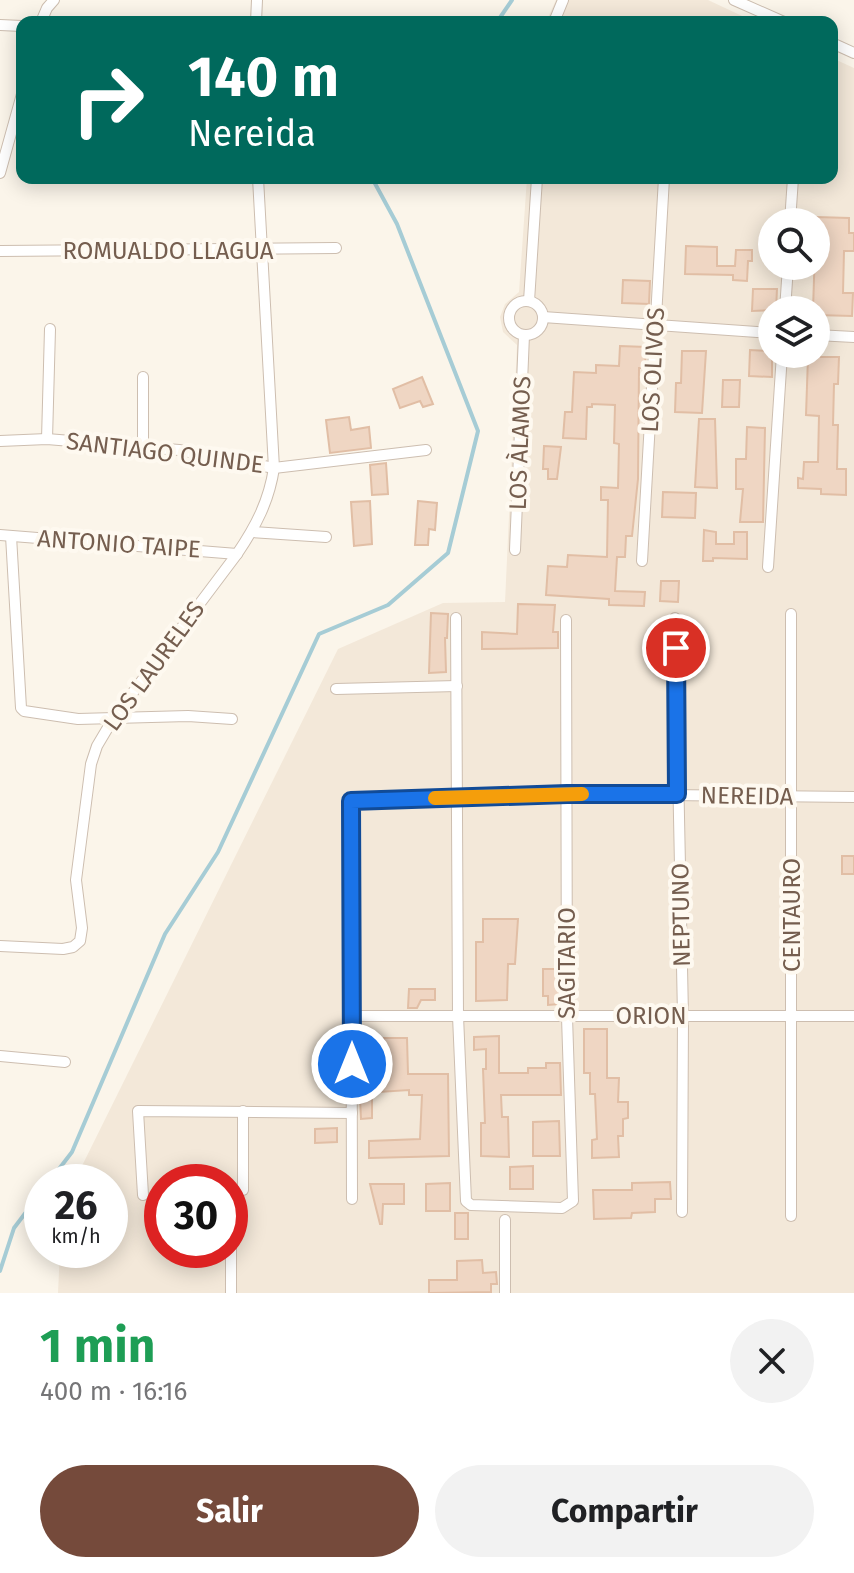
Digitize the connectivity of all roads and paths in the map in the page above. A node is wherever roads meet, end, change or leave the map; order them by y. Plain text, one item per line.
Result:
1 (734, 0) edge
2 (770, 16) edge
3 (16, 116) edge
4 (0, 173) edge
5 (258, 184) edge
6 (537, 184) edge
7 (664, 184) edge
8 (793, 184) edge
9 (791, 208) edge
10 (336, 248) dead end
11 (0, 251) edge
12 (262, 251) junction
13 (529, 301) junction
14 (543, 317) junction
15 (656, 325) junction
16 (50, 329) dead end
17 (758, 332) edge
18 (524, 335) junction
19 (830, 336) edge
20 (854, 337) edge
21 (781, 368) edge
22 (143, 377) dead end
23 (47, 439) junction
24 (0, 441) edge
25 (143, 447) junction
26 (426, 450) dead end
27 (274, 468) junction
28 (252, 532) junction
29 (5, 535) edge
30 (326, 537) dead end
31 (515, 550) dead end
32 (237, 554) junction
33 (642, 561) dead end
34 (768, 567) dead end
35 (791, 614) dead end
36 (456, 618) dead end
37 (675, 618) dead end
38 (566, 620) dead end
39 (457, 686) junction
40 (336, 689) dead end
41 (113, 719) junction
42 (232, 719) dead end
43 (567, 794) junction
44 (677, 794) junction
45 (458, 797) junction
46 (792, 797) junction
47 (854, 797) edge
48 (0, 946) edge
49 (352, 1016) junction
50 (458, 1016) junction
51 (683, 1016) junction
52 (791, 1016) junction
53 (854, 1016) edge
54 (567, 1017) junction
55 (0, 1056) edge
56 (65, 1062) dead end
57 (243, 1111) junction
58 (352, 1113) junction
59 (243, 1164) edge
60 (143, 1195) dead end
61 (352, 1199) dead end
62 (682, 1212) dead end
63 (791, 1216) dead end
64 (505, 1220) dead end
65 (231, 1268) edge
66 (231, 1293) edge
67 (505, 1293) edge

1 - 2 street
3 - 4 street
5 - 12 street, LOS LAURELES
6 - 13 street
7 - 15 street, LOS OLIVOS
8 - 9 street
10 - 12 street, ROMUALDO LLAGUA
11 - 12 street, ROMUALDO LLAGUA
12 - 27 street, LOS LAURELES
13 - 14 street
13 - 18 street
14 - 15 street
14 - 18 street
15 - 17 street
15 - 33 street, LOS OLIVOS
16 - 23 street
18 - 31 street, LOS ÀLAMOS
19 - 20 street
21 - 34 street
22 - 25 street
23 - 24 street, SANTIAGO QUINDE
23 - 25 street, SANTIAGO QUINDE
25 - 27 street, SANTIAGO QUINDE
26 - 27 street, SANTIAGO QUINDE
27 - 28 street, LOS LAURELES
28 - 30 street
28 - 32 street, LOS LAURELES
29 - 32 street, ANTONIO TAIPE
29 - 41 street
32 - 41 street, LOS LAURELES
35 - 46 street, CENTAURO
36 - 39 street
37 - 44 street, NEPTUNO
38 - 43 street, SAGITARIO
39 - 40 street
39 - 45 street
41 - 42 street
41 - 48 street, LOS LAURELES
43 - 44 street, NEREIDA
43 - 45 street, NEREIDA
43 - 54 street, SAGITARIO
44 - 46 street, NEREIDA
44 - 51 street, NEPTUNO
45 - 49 street, NEREIDA
45 - 50 street
46 - 47 street, NEREIDA
46 - 52 street, CENTAURO
49 - 50 street, ORION
49 - 58 street
50 - 54 street, ORION
50 - 54 street, SAGITARIO
51 - 52 street, ORION
51 - 54 street, ORION
51 - 62 street, NEPTUNO
52 - 53 street, ORION
52 - 63 street, CENTAURO
55 - 56 street
57 - 58 street
57 - 59 street
57 - 60 street
58 - 61 street
64 - 67 street
65 - 66 street

